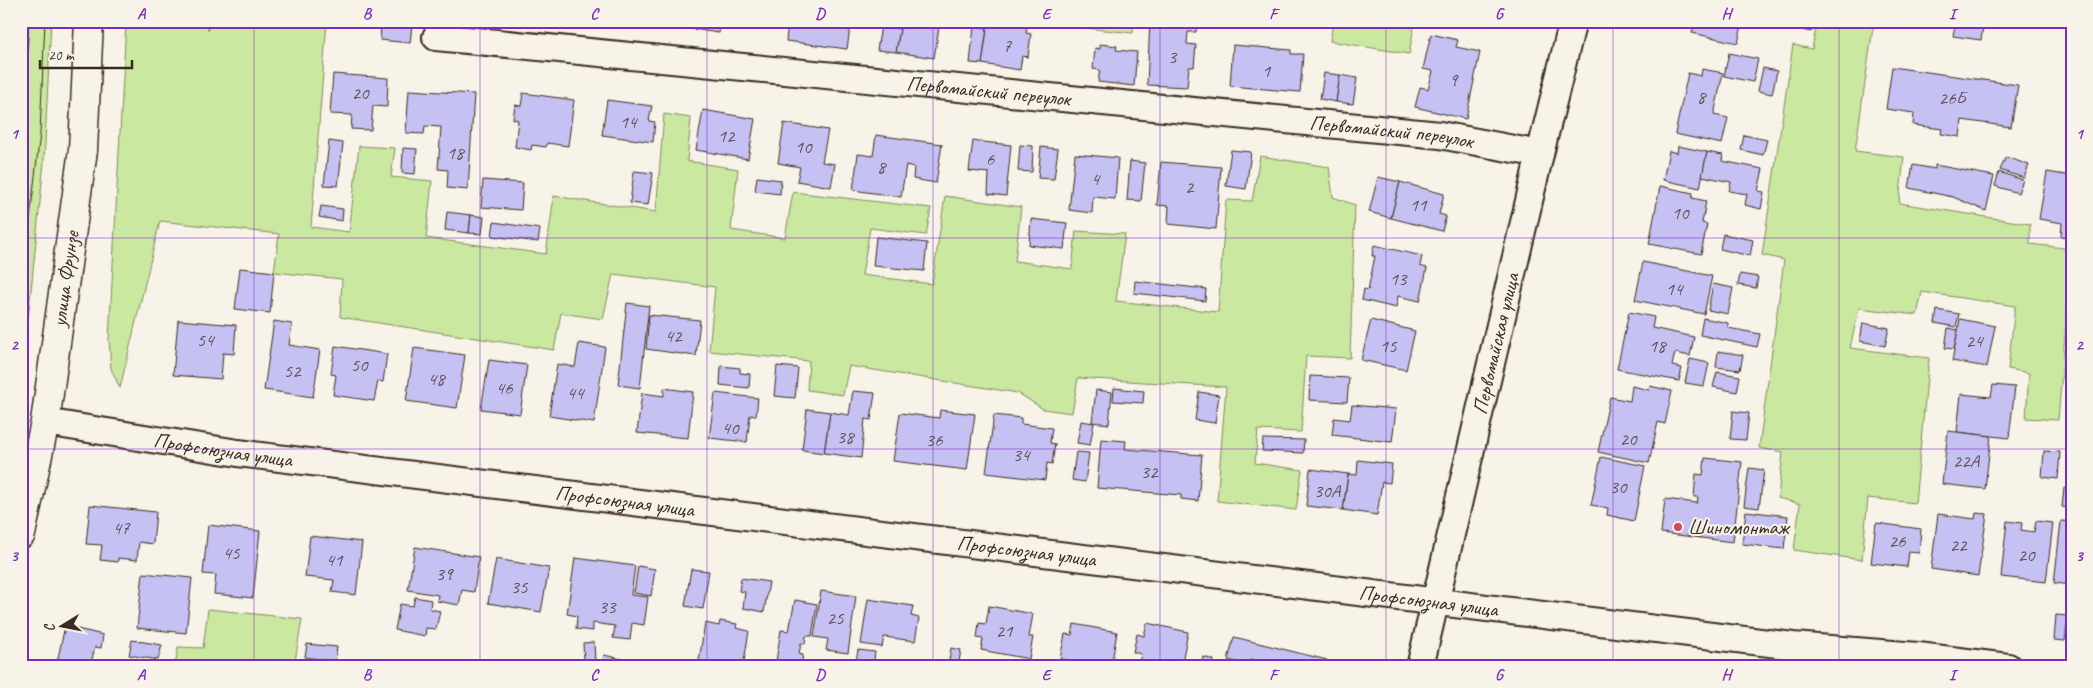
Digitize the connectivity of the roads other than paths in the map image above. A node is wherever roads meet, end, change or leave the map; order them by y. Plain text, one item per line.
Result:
1 (89, 21) edge
2 (1573, 21) edge
3 (436, 37) dead end
4 (1540, 154) junction
5 (45, 422) junction
6 (21, 534) edge
7 (1435, 602) junction
8 (1420, 667) edge
9 (2008, 667) edge

1 - 5 main road, улица Фрунзе
2 - 4 street, Первомайская улица
3 - 4 street, Первомайский переулок
4 - 7 street, Первомайская улица
5 - 6 main road, улица Фрунзе
5 - 7 street, Профсоюзная улица
7 - 8 street, Первомайская улица
7 - 9 street, Профсоюзная улица

